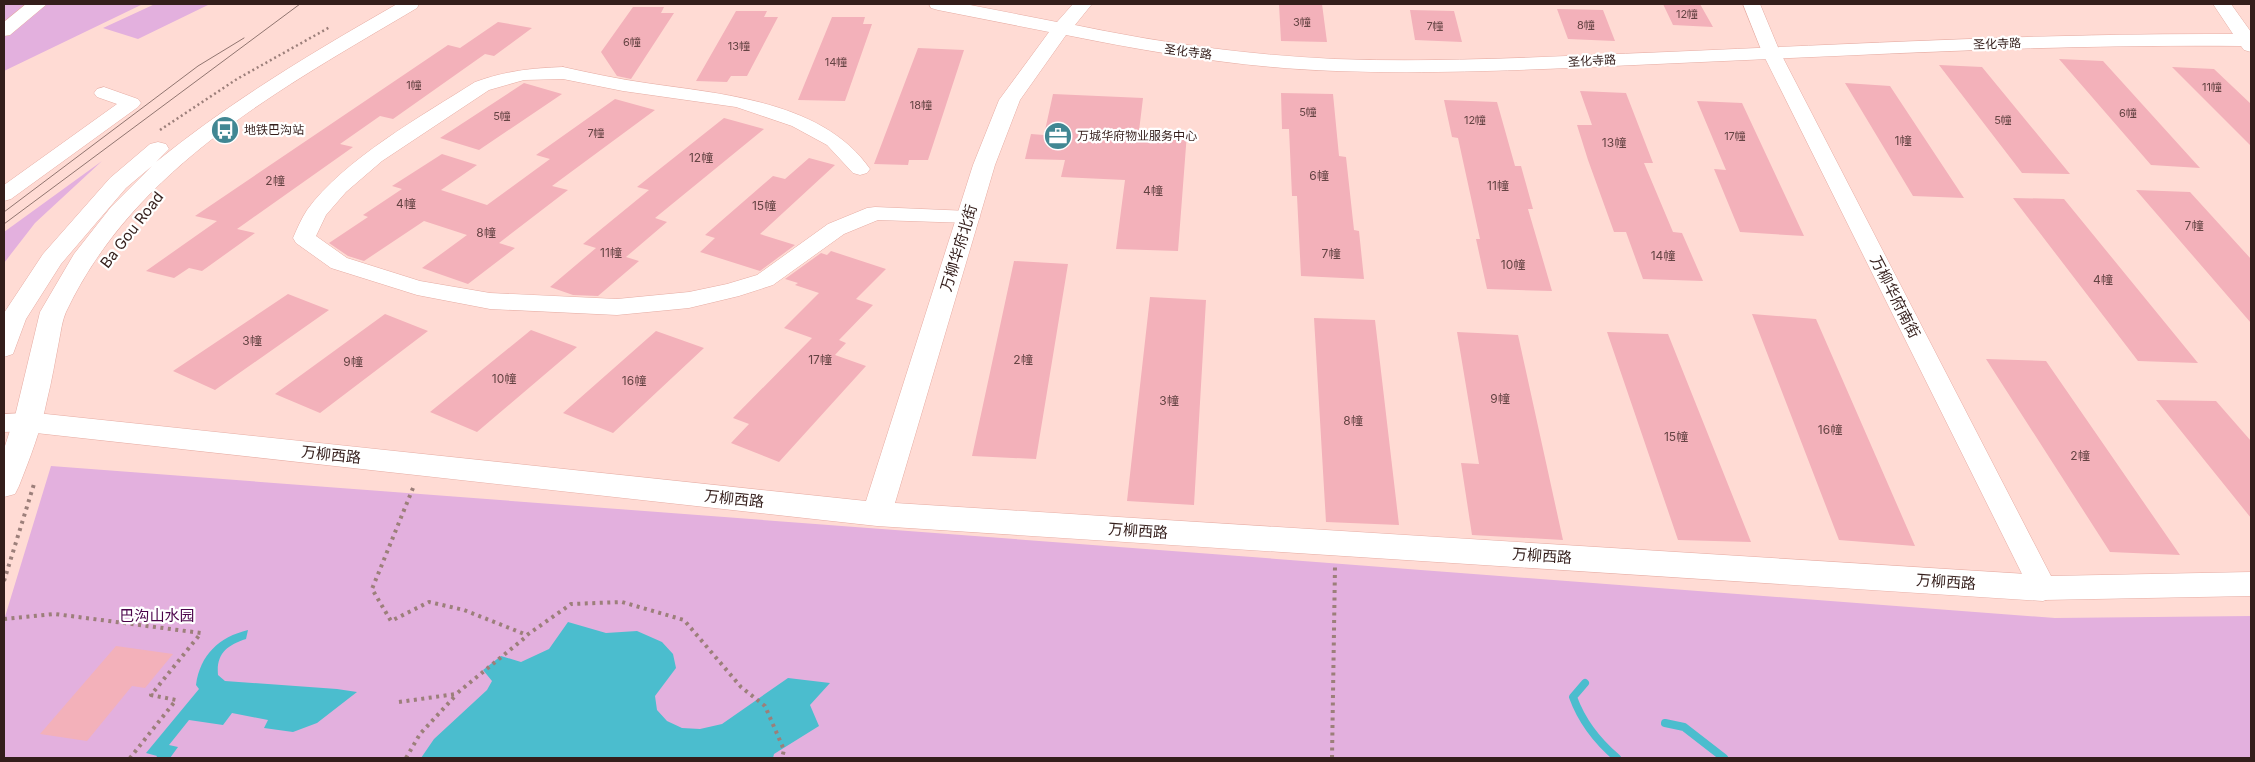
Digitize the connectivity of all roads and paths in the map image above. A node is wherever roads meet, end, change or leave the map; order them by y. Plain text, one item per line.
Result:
1 (38, 4) edge
2 (390, 4) edge
3 (410, 4) edge
4 (938, 4) edge
5 (1083, 4) edge
6 (1750, 4) edge
7 (2222, 4) edge
8 (1061, 28) junction
9 (4, 31) edge
10 (2250, 42) edge
11 (1771, 52) junction
12 (104, 93) dead end
13 (860, 169) dead end
14 (4, 195) edge
15 (968, 217) junction
16 (4, 348) edge
17 (16, 423) edge
18 (35, 478) dead end
19 (4, 486) edge
20 (413, 488) dead end
21 (876, 514) junction
22 (1336, 543) junction
23 (4, 581) edge
24 (2251, 584) edge
25 (2043, 588) junction
26 (4, 619) edge
27 (527, 635) junction
28 (456, 694) junction
29 (399, 702) dead end
30 (130, 758) edge
31 (406, 758) edge
32 (782, 758) edge
33 (1332, 758) edge

1 - 9 street
2 - 16 street
3 - 17 street, Ba Gou Road
4 - 8 street, 圣化寺路
5 - 8 street, 万柳华府北街
6 - 11 street, 万柳华府南街
7 - 10 street
8 - 11 street, 圣化寺路
8 - 15 street, 万柳华府北街
10 - 11 street, 圣化寺路
11 - 25 street, 万柳华府南街
12 - 14 street
13 - 15 street
15 - 21 street, 万柳华府北街
17 - 19 street, Ba Gou Road
17 - 21 street, 万柳西路
18 - 23 path
20 - 27 path
21 - 22 street, 万柳西路
22 - 25 street, 万柳西路
22 - 33 path
24 - 25 street, 万柳西路
26 - 30 path
27 - 28 path
27 - 32 path
28 - 29 path
28 - 31 path

